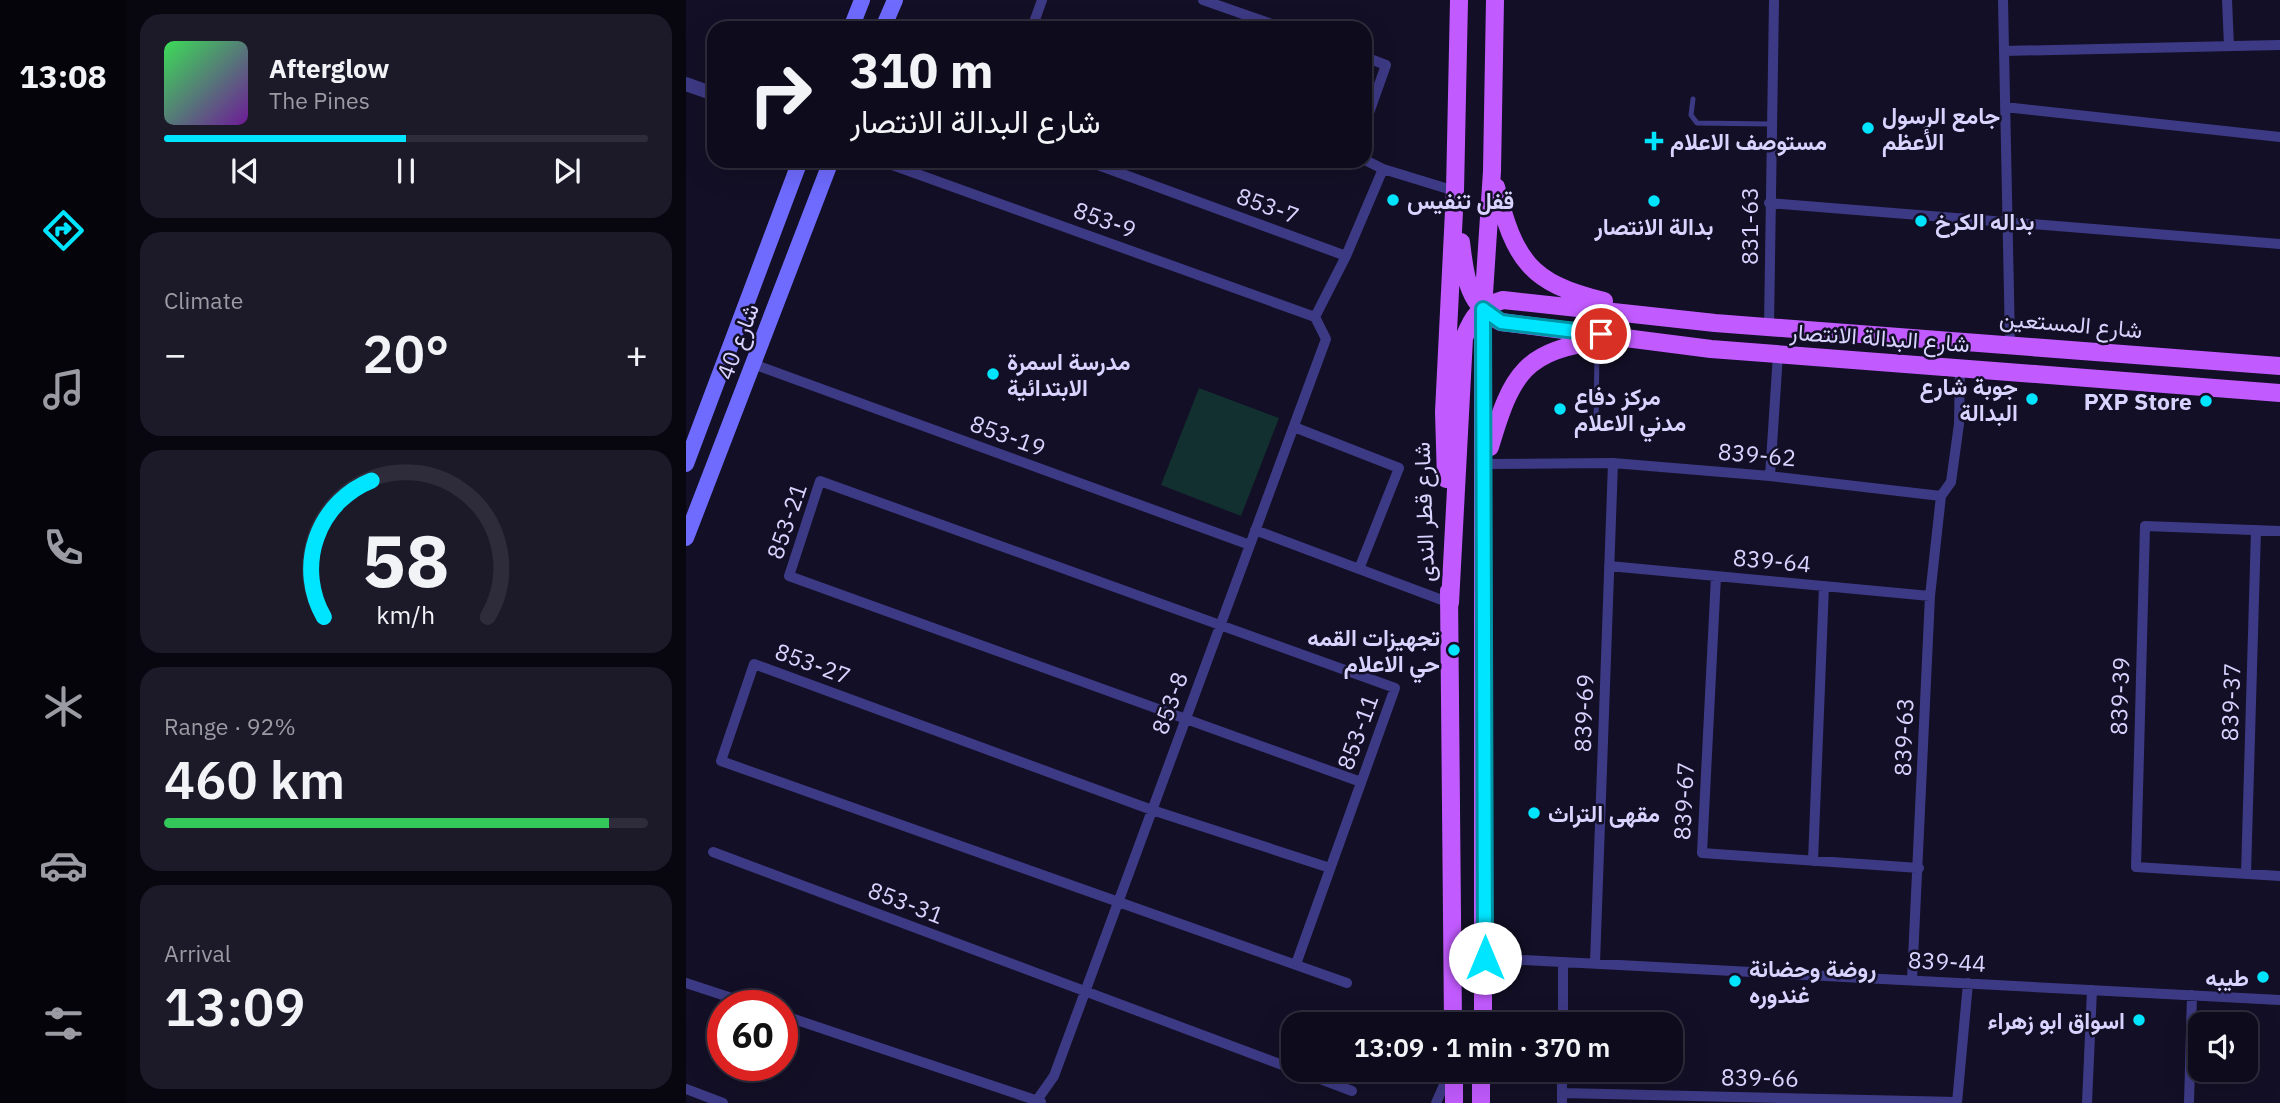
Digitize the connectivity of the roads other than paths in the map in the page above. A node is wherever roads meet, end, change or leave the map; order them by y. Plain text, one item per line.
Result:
1 (862, 0) edge
2 (895, 0) edge
3 (1042, 0) edge
4 (1203, 0) edge
5 (1459, 0) edge
6 (1495, 0) edge
7 (1774, 0) edge
8 (2003, 0) edge
9 (2227, 0) edge
10 (854, 21) edge
11 (886, 21) edge
12 (1034, 21) edge
13 (1263, 21) edge
14 (2280, 45) edge
15 (2229, 46) junction
16 (2004, 51) junction
17 (1372, 60) edge
18 (686, 84) edge
19 (707, 92) edge
20 (1693, 99) dead end
21 (1372, 104) edge
22 (2005, 107) junction
23 (1771, 124) junction
24 (2280, 137) edge
25 (1372, 164) edge
26 (797, 168) edge
27 (828, 168) edge
28 (900, 168) edge
29 (1106, 168) edge
30 (1383, 169) junction
31 (1492, 171) junction
32 (1455, 191) junction
33 (1769, 203) junction
34 (2007, 222) junction
35 (2280, 244) edge
36 (1346, 256) junction
37 (1483, 309) junction
38 (1315, 317) junction
39 (1672, 318) junction
40 (1715, 323) junction
41 (1769, 326) junction
42 (1626, 337) junction
43 (1597, 341) junction
44 (2010, 343) junction
45 (1711, 349) junction
46 (1778, 354) junction
47 (753, 364) junction
48 (2280, 366) edge
49 (1960, 367) junction
50 (2280, 393) edge
51 (1294, 427) junction
52 (1596, 429) dead end
53 (1613, 463) junction
54 (686, 464) edge
55 (1485, 464) junction
56 (1770, 476) junction
57 (1941, 496) junction
58 (690, 514) edge
59 (1255, 530) junction
60 (2256, 530) junction
61 (2280, 531) edge
62 (686, 538) edge
63 (1250, 545) junction
64 (1609, 566) junction
65 (1359, 569) junction
66 (1716, 576) junction
67 (1824, 586) junction
68 (1930, 596) junction
69 (1450, 603) junction
70 (1220, 626) junction
71 (1186, 718) junction
72 (1361, 782) junction
73 (1152, 810) junction
74 (713, 852) dead end
75 (1813, 861) junction
76 (1330, 868) junction
77 (1919, 868) junction
78 (2246, 874) junction
79 (2280, 876) edge
80 (1118, 902) junction
81 (1485, 958) junction
82 (1563, 962) junction
83 (1296, 964) junction
84 (1595, 964) junction
85 (1912, 980) junction
86 (686, 982) edge
87 (1347, 983) dead end
88 (1968, 983) junction
89 (709, 990) edge
90 (2092, 990) junction
91 (1085, 992) junction
92 (2192, 995) junction
93 (2280, 1000) edge
94 (1453, 1012) edge
95 (1483, 1012) edge
96 (1563, 1012) edge
97 (798, 1020) edge
98 (1281, 1064) edge
99 (1328, 1082) edge
100 (1448, 1082) edge
101 (1453, 1082) edge
102 (1481, 1082) edge
103 (686, 1089) edge
104 (1352, 1091) dead end
105 (1562, 1098) edge
106 (1846, 1101) edge
107 (1039, 1102) edge
108 (1957, 1102) edge
109 (723, 1103) edge
110 (1436, 1103) edge
111 (1454, 1103) edge
112 (1481, 1103) edge
113 (2087, 1103) edge
114 (2189, 1103) edge

1 - 10 main road
2 - 11 main road
3 - 12 street
4 - 13 street
5 - 32 main road, شارع قطر الندى
6 - 31 main road
7 - 23 street, 831-63
8 - 16 street
9 - 15 street
14 - 15 street
15 - 16 street
16 - 22 street
17 - 21 street
18 - 19 street
20 - 23 lane
22 - 24 street
22 - 34 street
23 - 33 street, 831-63
25 - 30 street
26 - 54 main road, شارع 40
27 - 47 main road, شارع 40
28 - 38 street, 853-9
29 - 36 street, 853-7
30 - 32 street
30 - 36 street
31 - 37 main road
31 - 39 main road
32 - 37 main road
32 - 69 main road, شارع قطر الندى
33 - 34 street
33 - 41 street, 831-63
34 - 35 street
34 - 44 street
36 - 38 street
37 - 39 main road, شارع المستعين
37 - 42 main road, شارع البدالة الانتصار
37 - 55 main road
37 - 69 main road
38 - 51 street, 853-8
39 - 40 main road, شارع المستعين
40 - 41 main road, شارع المستعين
40 - 45 main road
41 - 44 main road, شارع المستعين
42 - 43 main road
42 - 45 main road, شارع البدالة الانتصار
43 - 52 lane
43 - 55 main road
44 - 48 main road, شارع المستعين
45 - 46 main road, شارع البدالة الانتصار
46 - 49 main road, شارع البدالة الانتصار
46 - 56 street
47 - 58 main road, شارع 40
47 - 63 street, 853-19
49 - 50 main road, شارع البدالة الانتصار
49 - 57 street, 839-63
51 - 59 street, 853-8
51 - 65 street
53 - 55 street, 839-62
53 - 56 street, 839-62
53 - 64 street, 839-69
55 - 81 main road
56 - 57 street, 839-62
57 - 68 street, 839-63
58 - 62 main road, شارع 40
59 - 63 street, 853-8
59 - 65 street
60 - 61 street
60 - 78 street, 839-37
60 - 78 street, 839-39
63 - 70 street, 853-8
64 - 66 street, 839-64
64 - 84 street, 839-69
65 - 69 street
66 - 67 street, 839-64
66 - 75 street, 839-67
67 - 68 street, 839-64
67 - 75 street
68 - 77 street, 839-63
69 - 94 main road, شارع قطر الندى
70 - 71 street, 853-8
70 - 71 street, 853-21
70 - 72 street, 853-11
71 - 72 street
71 - 73 street, 853-8
72 - 76 street, 853-11
73 - 76 street
73 - 80 street, 853-8
73 - 80 street, 853-27
74 - 91 street, 853-31
75 - 77 street, 839-67
76 - 83 street, 853-11
77 - 85 street, 839-63
78 - 79 street
80 - 83 street
80 - 91 street, 853-8
81 - 82 street, 839-44
81 - 95 main road
82 - 84 street, 839-44
82 - 96 street
83 - 87 street
84 - 85 street, 839-44
85 - 88 street, 839-44
86 - 89 street
88 - 90 street, 839-44
88 - 108 street
90 - 92 street, 839-44
90 - 113 street
91 - 98 street, 853-31
91 - 107 street, 853-8
92 - 93 street, 839-44
92 - 114 street
97 - 107 street
99 - 104 street, 853-31
100 - 110 street
101 - 111 main road
102 - 112 main road
103 - 109 street
105 - 106 street, 839-66
106 - 108 street, 839-66

